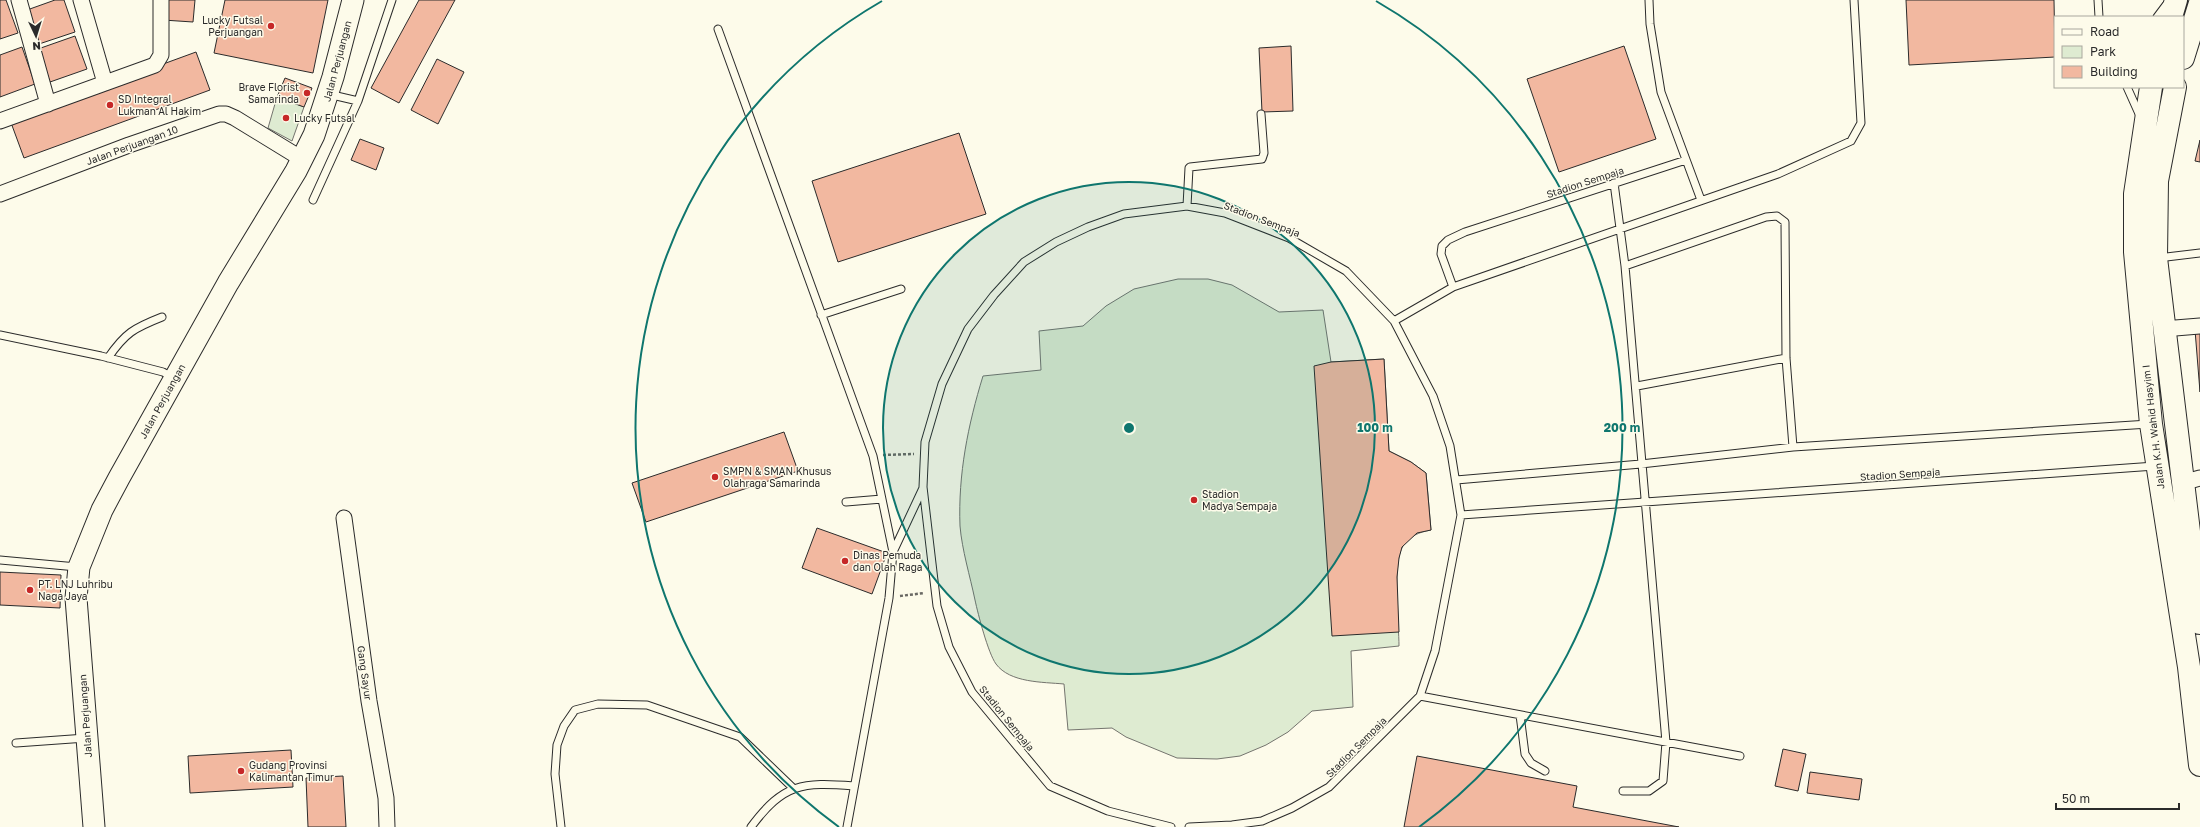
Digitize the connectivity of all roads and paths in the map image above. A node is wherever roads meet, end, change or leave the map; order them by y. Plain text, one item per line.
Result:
1 (19, 0) edge
2 (81, 0) edge
3 (160, 0) edge
4 (352, 0) edge
5 (392, 0) edge
6 (1649, 0) edge
7 (1854, 0) edge
8 (2098, 0) edge
9 (2169, 0) edge
10 (2176, 0) edge
11 (2200, 3) edge
12 (2099, 16) edge
13 (2158, 16) edge
14 (2171, 16) edge
15 (2196, 27) edge
16 (718, 29) dead end
17 (2184, 56) edge
18 (105, 83) junction
19 (2127, 88) edge
20 (2151, 88) edge
21 (2175, 88) edge
22 (328, 94) junction
23 (358, 101) junction
24 (48, 104) junction
25 (1261, 114) dead end
26 (0, 121) edge
27 (2145, 127) junction
28 (302, 159) junction
29 (1686, 160) junction
30 (1614, 183) junction
31 (0, 194) edge
32 (313, 200) dead end
33 (1701, 200) junction
34 (1187, 206) junction
35 (1620, 229) junction
36 (2200, 253) edge
37 (2156, 258) junction
38 (1625, 266) junction
39 (1453, 286) junction
40 (901, 288) dead end
41 (821, 315) junction
42 (162, 317) dead end
43 (1394, 321) junction
44 (2200, 326) edge
45 (2163, 329) junction
46 (0, 335) edge
47 (108, 358) junction
48 (1786, 358) junction
49 (174, 378) junction
50 (1637, 386) junction
51 (2176, 422) junction
52 (2151, 424) junction
53 (1793, 447) junction
54 (925, 453) junction
55 (873, 456) junction
56 (1641, 464) junction
57 (2157, 466) junction
58 (2187, 475) edge
59 (1456, 480) junction
60 (923, 487) junction
61 (882, 499) junction
62 (846, 502) dead end
63 (1645, 502) junction
64 (1461, 515) junction
65 (344, 518) dead end
66 (893, 552) junction
67 (0, 560) edge
68 (79, 567) junction
69 (2197, 578) edge
70 (934, 592) junction
71 (889, 598) junction
72 (2200, 623) edge
73 (1420, 696) junction
74 (1520, 715) junction
75 (86, 738) junction
76 (1666, 742) junction
77 (16, 743) dead end
78 (1740, 756) dead end
79 (2200, 765) edge
80 (1545, 771) dead end
81 (854, 786) junction
82 (793, 788) junction
83 (1623, 791) dead end
84 (1232, 826) edge
85 (94, 827) edge
86 (387, 827) edge
87 (561, 827) edge
88 (752, 827) edge
89 (847, 827) edge
90 (1171, 827) edge
91 (1189, 827) edge

1 - 24 street
2 - 18 street
3 - 18 street
4 - 22 street, Jalan Perjuangan
5 - 23 lane
6 - 29 lane
7 - 33 lane
8 - 12 lane
9 - 13 lane
10 - 14 main road
11 - 15 main road
15 - 17 main road
16 - 41 lane
18 - 24 street
19 - 27 lane
20 - 27 main road, Jalan K.H. Wahid Hasyim I
21 - 37 main road
22 - 23 lane
22 - 28 street, Jalan Perjuangan
23 - 32 lane
24 - 26 street
25 - 34 lane
27 - 52 main road, Jalan K.H. Wahid Hasyim I
28 - 31 street, Jalan Perjuangan 10
28 - 49 street, Jalan Perjuangan
29 - 30 lane, Stadion Sempaja
29 - 33 lane
30 - 35 lane
30 - 39 lane, Stadion Sempaja
33 - 35 lane
34 - 43 lane, Stadion Sempaja
34 - 54 lane, Stadion Sempaja
35 - 38 lane
35 - 39 lane
36 - 37 lane
37 - 45 main road
38 - 48 lane
38 - 50 lane
39 - 43 lane
40 - 41 lane
41 - 55 lane
42 - 47 lane
43 - 59 lane, Stadion Sempaja
44 - 45 street
45 - 51 main road
46 - 47 lane
47 - 49 lane
48 - 50 lane
48 - 53 lane
49 - 68 street, Jalan Perjuangan
50 - 56 lane
51 - 52 main road
51 - 58 main road
52 - 53 lane
52 - 57 main road, Jalan K.H. Wahid Hasyim I
53 - 56 lane
54 - 55 path
54 - 60 lane, Stadion Sempaja
55 - 61 lane
56 - 59 lane
56 - 63 lane
57 - 58 main road
57 - 63 lane, Stadion Sempaja
57 - 79 main road, Jalan K.H. Wahid Hasyim I
58 - 69 main road
59 - 64 lane, Stadion Sempaja
60 - 66 lane, Stadion Sempaja
60 - 70 lane, Stadion Sempaja
61 - 62 lane
61 - 66 lane
63 - 64 lane, Stadion Sempaja
63 - 76 lane
64 - 73 lane, Stadion Sempaja
65 - 86 street, Gang Sayur
66 - 71 lane, Stadion Sempaja
67 - 68 lane
68 - 75 street, Jalan Perjuangan
69 - 72 main road
70 - 71 path
70 - 90 lane, Stadion Sempaja
71 - 81 lane, Stadion Sempaja
73 - 74 lane
73 - 84 lane, Stadion Sempaja
74 - 76 lane
74 - 80 lane
75 - 77 lane
75 - 85 street, Jalan Perjuangan
76 - 78 lane
76 - 83 lane
81 - 82 lane
81 - 89 lane, Stadion Sempaja
82 - 87 lane
82 - 88 lane
84 - 91 lane, Stadion Sempaja

